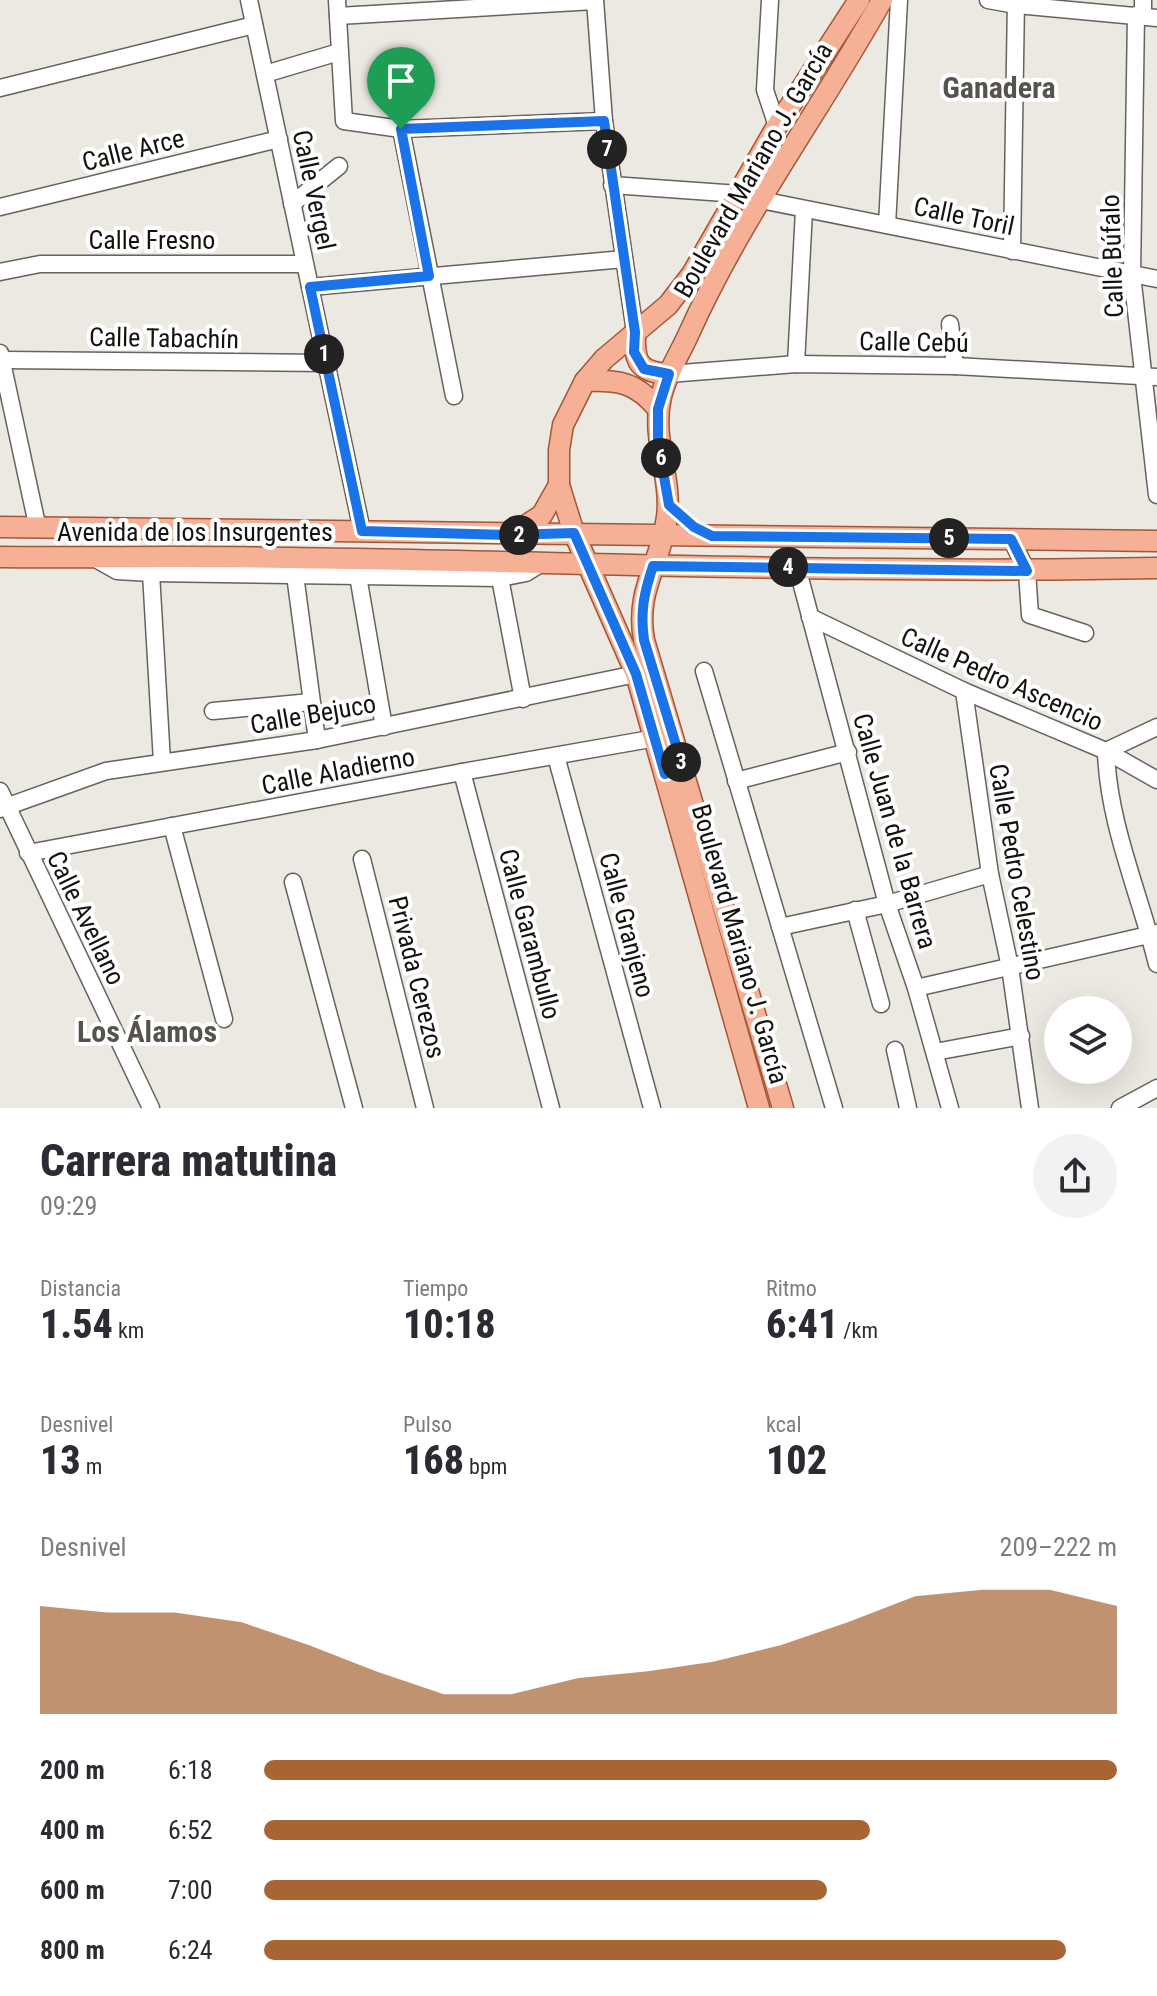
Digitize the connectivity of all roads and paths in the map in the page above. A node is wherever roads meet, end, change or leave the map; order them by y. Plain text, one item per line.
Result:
1 (249, 0) edge
2 (595, 0) edge
3 (770, 0) edge
4 (859, 0) edge
5 (882, 0) edge
6 (899, 0) edge
7 (988, 0) edge
8 (1016, 3) edge
9 (338, 8) edge
10 (1145, 12) edge
11 (254, 25) junction
12 (339, 52) junction
13 (265, 74) junction
14 (0, 88) edge
15 (604, 121) junction
16 (777, 126) junction
17 (401, 129) junction
18 (279, 139) junction
19 (339, 166) dead end
20 (612, 185) junction
21 (739, 194) junction
22 (761, 200) junction
23 (292, 204) junction
24 (0, 207) edge
25 (804, 210) junction
26 (887, 225) junction
27 (1012, 251) junction
28 (624, 259) junction
29 (304, 264) junction
30 (0, 272) edge
31 (1132, 275) junction
32 (429, 276) junction
33 (1157, 279) edge
34 (310, 287) junction
35 (950, 324) dead end
36 (635, 332) junction
37 (1, 357) edge
38 (325, 363) junction
39 (796, 364) junction
40 (955, 366) junction
41 (669, 374) junction
42 (1150, 377) edge
43 (585, 381) junction
44 (454, 396) dead end
45 (658, 409) junction
46 (559, 485) junction
47 (1157, 495) edge
48 (669, 505) junction
49 (0, 527) edge
50 (38, 529) junction
51 (362, 531) junction
52 (574, 533) junction
53 (509, 535) junction
54 (665, 536) junction
55 (712, 536) junction
56 (1011, 539) junction
57 (1042, 540) junction
58 (1157, 541) edge
59 (0, 557) edge
60 (94, 558) junction
61 (542, 563) junction
62 (587, 565) junction
63 (653, 566) junction
64 (797, 567) junction
65 (1157, 568) edge
66 (1027, 571) junction
67 (151, 573) junction
68 (295, 575) junction
69 (358, 576) junction
70 (500, 578) junction
71 (810, 617) junction
72 (1085, 633) dead end
73 (704, 671) dead end
74 (636, 674) junction
75 (964, 691) junction
76 (523, 699) junction
77 (311, 702) junction
78 (213, 711) dead end
79 (384, 727) junction
80 (1157, 727) edge
81 (656, 738) junction
82 (317, 740) junction
83 (1106, 751) junction
84 (848, 752) junction
85 (556, 756) junction
86 (162, 762) junction
87 (674, 771) junction
88 (462, 772) junction
89 (1157, 780) edge
90 (736, 781) junction
91 (2, 802) edge
92 (172, 826) junction
93 (28, 853) junction
94 (362, 859) dead end
95 (990, 874) junction
96 (293, 882) dead end
97 (887, 904) junction
98 (855, 910) junction
99 (780, 927) junction
100 (1154, 934) edge
101 (1157, 964) edge
102 (1010, 967) junction
103 (916, 988) junction
104 (881, 1004) dead end
105 (224, 1019) dead end
106 (1021, 1036) junction
107 (895, 1050) dead end
108 (935, 1052) junction
109 (1157, 1088) edge
110 (151, 1108) edge
111 (354, 1108) edge
112 (425, 1108) edge
113 (551, 1108) edge
114 (652, 1108) edge
115 (759, 1108) edge
116 (783, 1108) edge
117 (834, 1108) edge
118 (908, 1108) edge
119 (950, 1108) edge
120 (1030, 1108) edge
121 (1120, 1108) edge

1 - 11 street, Calle Vergel
2 - 9 street
2 - 15 street
3 - 16 street
4 - 16 main road, Boulevard Mariano J. García
5 - 22 main road, Boulevard Mariano J. García
6 - 26 street
7 - 8 street
8 - 10 street
8 - 27 street
9 - 12 street
10 - 31 street, Calle Búfalo
11 - 13 street, Calle Vergel
11 - 14 street
12 - 13 street
12 - 17 street
13 - 18 street, Calle Vergel
15 - 17 street
15 - 20 street
16 - 21 main road, Boulevard Mariano J. García
17 - 32 street
18 - 23 street, Calle Vergel
18 - 24 street, Calle Arce
19 - 23 street
20 - 21 street
20 - 28 street
21 - 36 main road, Boulevard Mariano J. García
22 - 25 street, Calle Toril
22 - 41 main road, Boulevard Mariano J. García
23 - 29 street, Calle Vergel
25 - 26 street, Calle Toril
25 - 39 street
26 - 27 street, Calle Toril
27 - 31 street, Calle Toril
28 - 32 street
28 - 36 street
29 - 30 street, Calle Fresno
29 - 34 street, Calle Vergel
31 - 33 street, Calle Toril
31 - 42 street, Calle Búfalo
32 - 34 street
32 - 44 street
34 - 38 street, Calle Vergel
35 - 40 street
36 - 41 main road
36 - 43 main road, Boulevard Mariano J. García
37 - 38 street, Calle Tabachín
37 - 50 street
38 - 51 street, Calle Vergel
39 - 40 street, Calle Cebú
39 - 41 street, Calle Cebú
40 - 42 street, Calle Cebú
41 - 45 main road, Boulevard Mariano J. García
42 - 47 street, Calle Búfalo
43 - 45 main road
43 - 46 main road, Boulevard Mariano J. García
45 - 48 main road, Boulevard Mariano J. García
46 - 52 main road, Boulevard Mariano J. García
46 - 53 main road
48 - 54 main road, Boulevard Mariano J. García
48 - 55 main road
49 - 50 main road, Avenida de los Insurgentes
50 - 51 main road, Avenida de los Insurgentes
51 - 53 main road, Avenida de los Insurgentes
52 - 53 main road, Avenida de los Insurgentes
52 - 54 main road, Avenida de los Insurgentes
52 - 62 main road, Boulevard Mariano J. García
54 - 55 main road, Avenida de los Insurgentes
54 - 63 main road, Boulevard Mariano J. García
55 - 56 main road, Avenida de los Insurgentes
56 - 57 main road, Avenida de los Insurgentes
56 - 66 street
57 - 58 main road, Avenida de los Insurgentes
57 - 66 street
59 - 60 main road, Avenida de los Insurgentes
60 - 61 main road, Avenida de los Insurgentes
60 - 67 street
61 - 62 main road, Avenida de los Insurgentes
61 - 70 street
62 - 63 main road, Avenida de los Insurgentes
62 - 74 main road, Boulevard Mariano J. García
63 - 64 main road, Avenida de los Insurgentes
63 - 87 main road, Boulevard Mariano J. García
64 - 66 main road, Avenida de los Insurgentes
64 - 71 street, Calle Juan de la Barrera
65 - 66 main road, Avenida de los Insurgentes
66 - 72 street
67 - 68 street
67 - 86 street
68 - 69 street
68 - 77 street
69 - 70 street
69 - 79 street
70 - 76 street
71 - 75 street, Calle Pedro Ascencio
71 - 84 street, Calle Juan de la Barrera
73 - 90 street
74 - 76 street, Calle Bejuco
74 - 81 main road, Boulevard Mariano J. García
75 - 83 street, Calle Pedro Ascencio
75 - 95 street, Calle Pedro Celestino
76 - 79 street, Calle Bejuco
77 - 78 street
77 - 82 street
79 - 82 street, Calle Bejuco
80 - 83 street
81 - 85 street, Calle Aladierno
81 - 87 main road, Boulevard Mariano J. García
82 - 86 street, Calle Bejuco
83 - 89 street
83 - 100 street, Calle Pedro Ascencio
84 - 90 street
84 - 97 street, Calle Juan de la Barrera
85 - 88 street, Calle Aladierno
85 - 114 street, Calle Granjeno
86 - 91 street, Calle Bejuco
87 - 115 main road, Boulevard Mariano J. García
87 - 116 main road, Boulevard Mariano J. García
88 - 92 street, Calle Aladierno
88 - 113 street, Calle Garambullo
90 - 99 street
91 - 93 street, Calle Avellano
92 - 93 street, Calle Aladierno
92 - 105 street
93 - 110 street, Calle Avellano
94 - 112 street, Privada Cerezos
95 - 97 street
95 - 102 street, Calle Pedro Celestino
96 - 111 street
97 - 98 street
97 - 103 street, Calle Juan de la Barrera
98 - 99 street
98 - 104 street
99 - 117 street
100 - 101 street, Calle Pedro Ascencio
100 - 102 street
102 - 103 street
102 - 106 street, Calle Pedro Celestino
103 - 108 street, Calle Juan de la Barrera
106 - 108 street
106 - 120 street, Calle Pedro Celestino
107 - 118 street
108 - 119 street, Calle Juan de la Barrera
109 - 121 street

